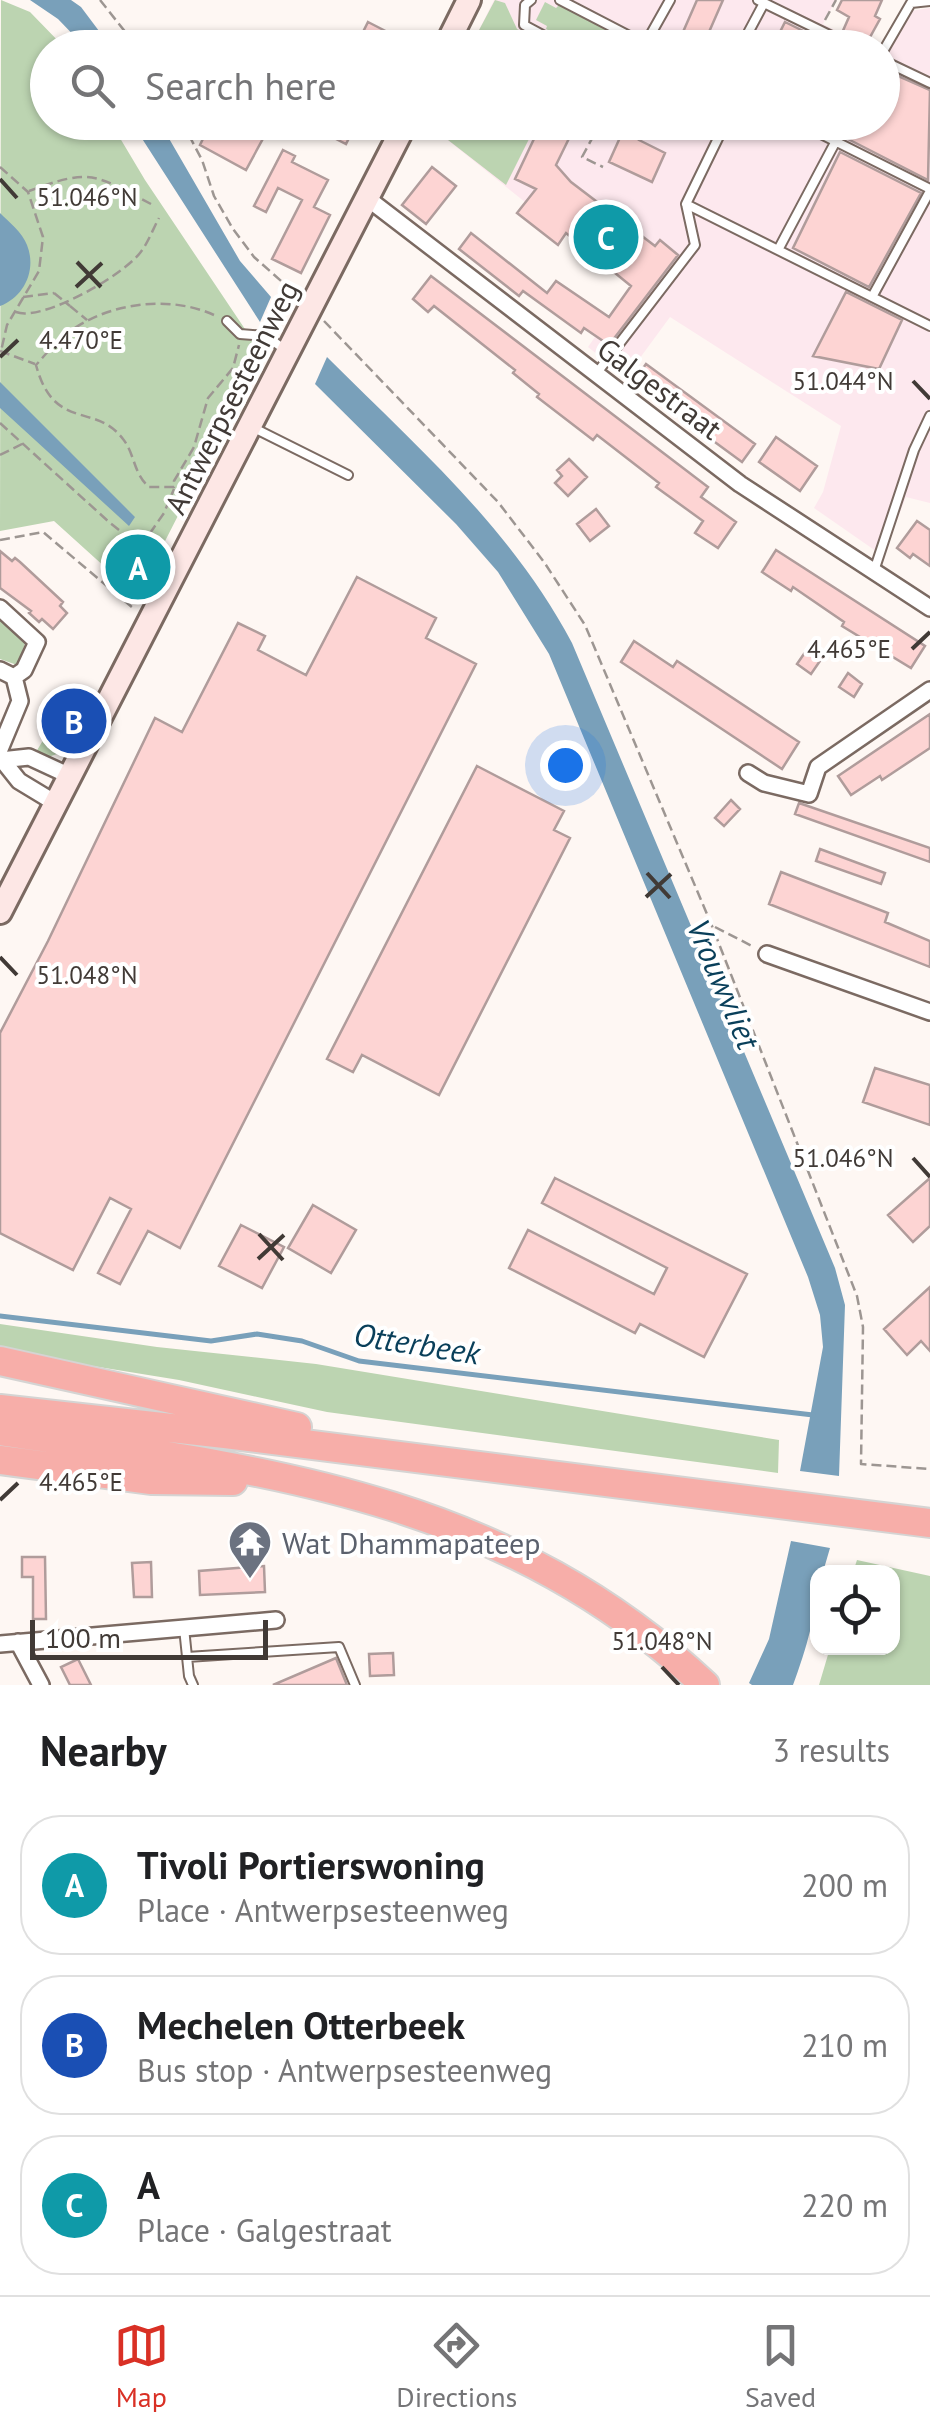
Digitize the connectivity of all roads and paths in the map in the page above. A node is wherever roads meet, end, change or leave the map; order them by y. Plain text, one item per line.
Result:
1 (100, 0) edge
2 (469, 0) edge
3 (515, 0) edge
4 (560, 0) edge
5 (670, 0) edge
6 (836, 0) edge
7 (930, 1) edge
8 (761, 2) edge
9 (528, 3) edge
10 (124, 30) edge
11 (454, 30) edge
12 (533, 30) edge
13 (615, 30) edge
14 (653, 30) edge
15 (748, 30) edge
16 (820, 30) joint
17 (896, 30) edge
18 (900, 67) edge
19 (930, 83) edge
20 (191, 140) edge
21 (397, 140) edge
22 (592, 140) edge
23 (717, 140) edge
24 (831, 140) edge
25 (835, 142) junction
26 (603, 167) dead end
27 (0, 168) edge
28 (930, 190) edge
29 (28, 192) junction
30 (367, 198) junction
31 (151, 204) dead end
32 (686, 204) junction
33 (160, 218) dead end
34 (778, 250) junction
35 (22, 297) junction
36 (872, 297) junction
37 (310, 306) junction
38 (14, 311) junction
39 (89, 321) junction
40 (227, 321) joint
41 (930, 326) edge
42 (240, 334) junction
43 (0, 351) edge
44 (288, 352) junction
45 (36, 364) junction
46 (596, 374) junction
47 (930, 416) edge
48 (0, 423) edge
49 (249, 426) junction
50 (23, 444) junction
51 (0, 455) edge
52 (348, 475) dead end
53 (174, 487) junction
54 (0, 540) edge
55 (140, 547) junction
56 (874, 572) junction
57 (174, 573) junction
58 (0, 608) edge
59 (930, 608) edge
60 (149, 622) junction
61 (7, 674) edge
62 (930, 690) edge
63 (1, 757) edge
64 (748, 773) dead end
65 (70, 776) junction
66 (57, 804) junction
67 (0, 912) edge
68 (712, 926) junction
69 (767, 954) joint
70 (930, 1012) edge
71 (0, 1360) edge
72 (0, 1410) edge
73 (0, 1431) edge
74 (384, 1454) junction
75 (0, 1460) edge
76 (930, 1469) edge
77 (290, 1478) junction
78 (930, 1523) edge
79 (276, 1620) dead end
80 (184, 1628) junction
81 (18, 1642) junction
82 (0, 1644) edge
83 (187, 1657) junction
84 (41, 1685) edge
85 (193, 1685) edge
86 (356, 1685) edge
87 (705, 1685) edge

1 - 10 path
2 - 11 main road
3 - 9 lane
4 - 13 lane
5 - 14 lane
6 - 16 path
7 - 17 lane
8 - 15 lane
8 - 16 lane
9 - 12 lane
18 - 19 lane
20 - 37 path
21 - 30 main road, Antwerpsesteenweg
22 - 26 path
23 - 32 lane
24 - 25 lane
25 - 28 lane
25 - 34 lane
27 - 29 path
28 - 36 lane
29 - 31 path
29 - 35 path
30 - 37 main road, Antwerpsesteenweg
30 - 46 street, Galgestraat
32 - 34 lane
32 - 46 lane
33 - 38 path
34 - 36 lane
35 - 38 path
35 - 39 path, bridge
36 - 41 lane
37 - 44 main road, Antwerpsesteenweg
37 - 68 path
38 - 43 path
39 - 40 path
39 - 45 path
40 - 42 lane
42 - 44 lane
42 - 53 path
43 - 45 path
44 - 49 main road, Antwerpsesteenweg
45 - 53 path
46 - 56 street, Galgestraat
47 - 56 lane
48 - 50 path
49 - 52 lane
49 - 57 main road, Antwerpsesteenweg
50 - 51 path
50 - 55 path
53 - 55 path
54 - 60 path
55 - 57 path
56 - 59 street, Galgestraat
57 - 60 main road, Antwerpsesteenweg
58 - 61 street
60 - 65 main road, Antwerpsesteenweg
61 - 63 street
62 - 64 street
63 - 65 street
63 - 66 street
65 - 66 main road, Antwerpsesteenweg
66 - 67 main road, Antwerpsesteenweg
68 - 69 path
68 - 76 path
69 - 70 street
71 - 74 highway
72 - 74 highway
73 - 77 highway
74 - 78 highway
75 - 77 highway
77 - 87 highway
79 - 80 street
80 - 81 street
80 - 83 lane
81 - 82 street
81 - 84 street
83 - 85 lane
83 - 86 lane

